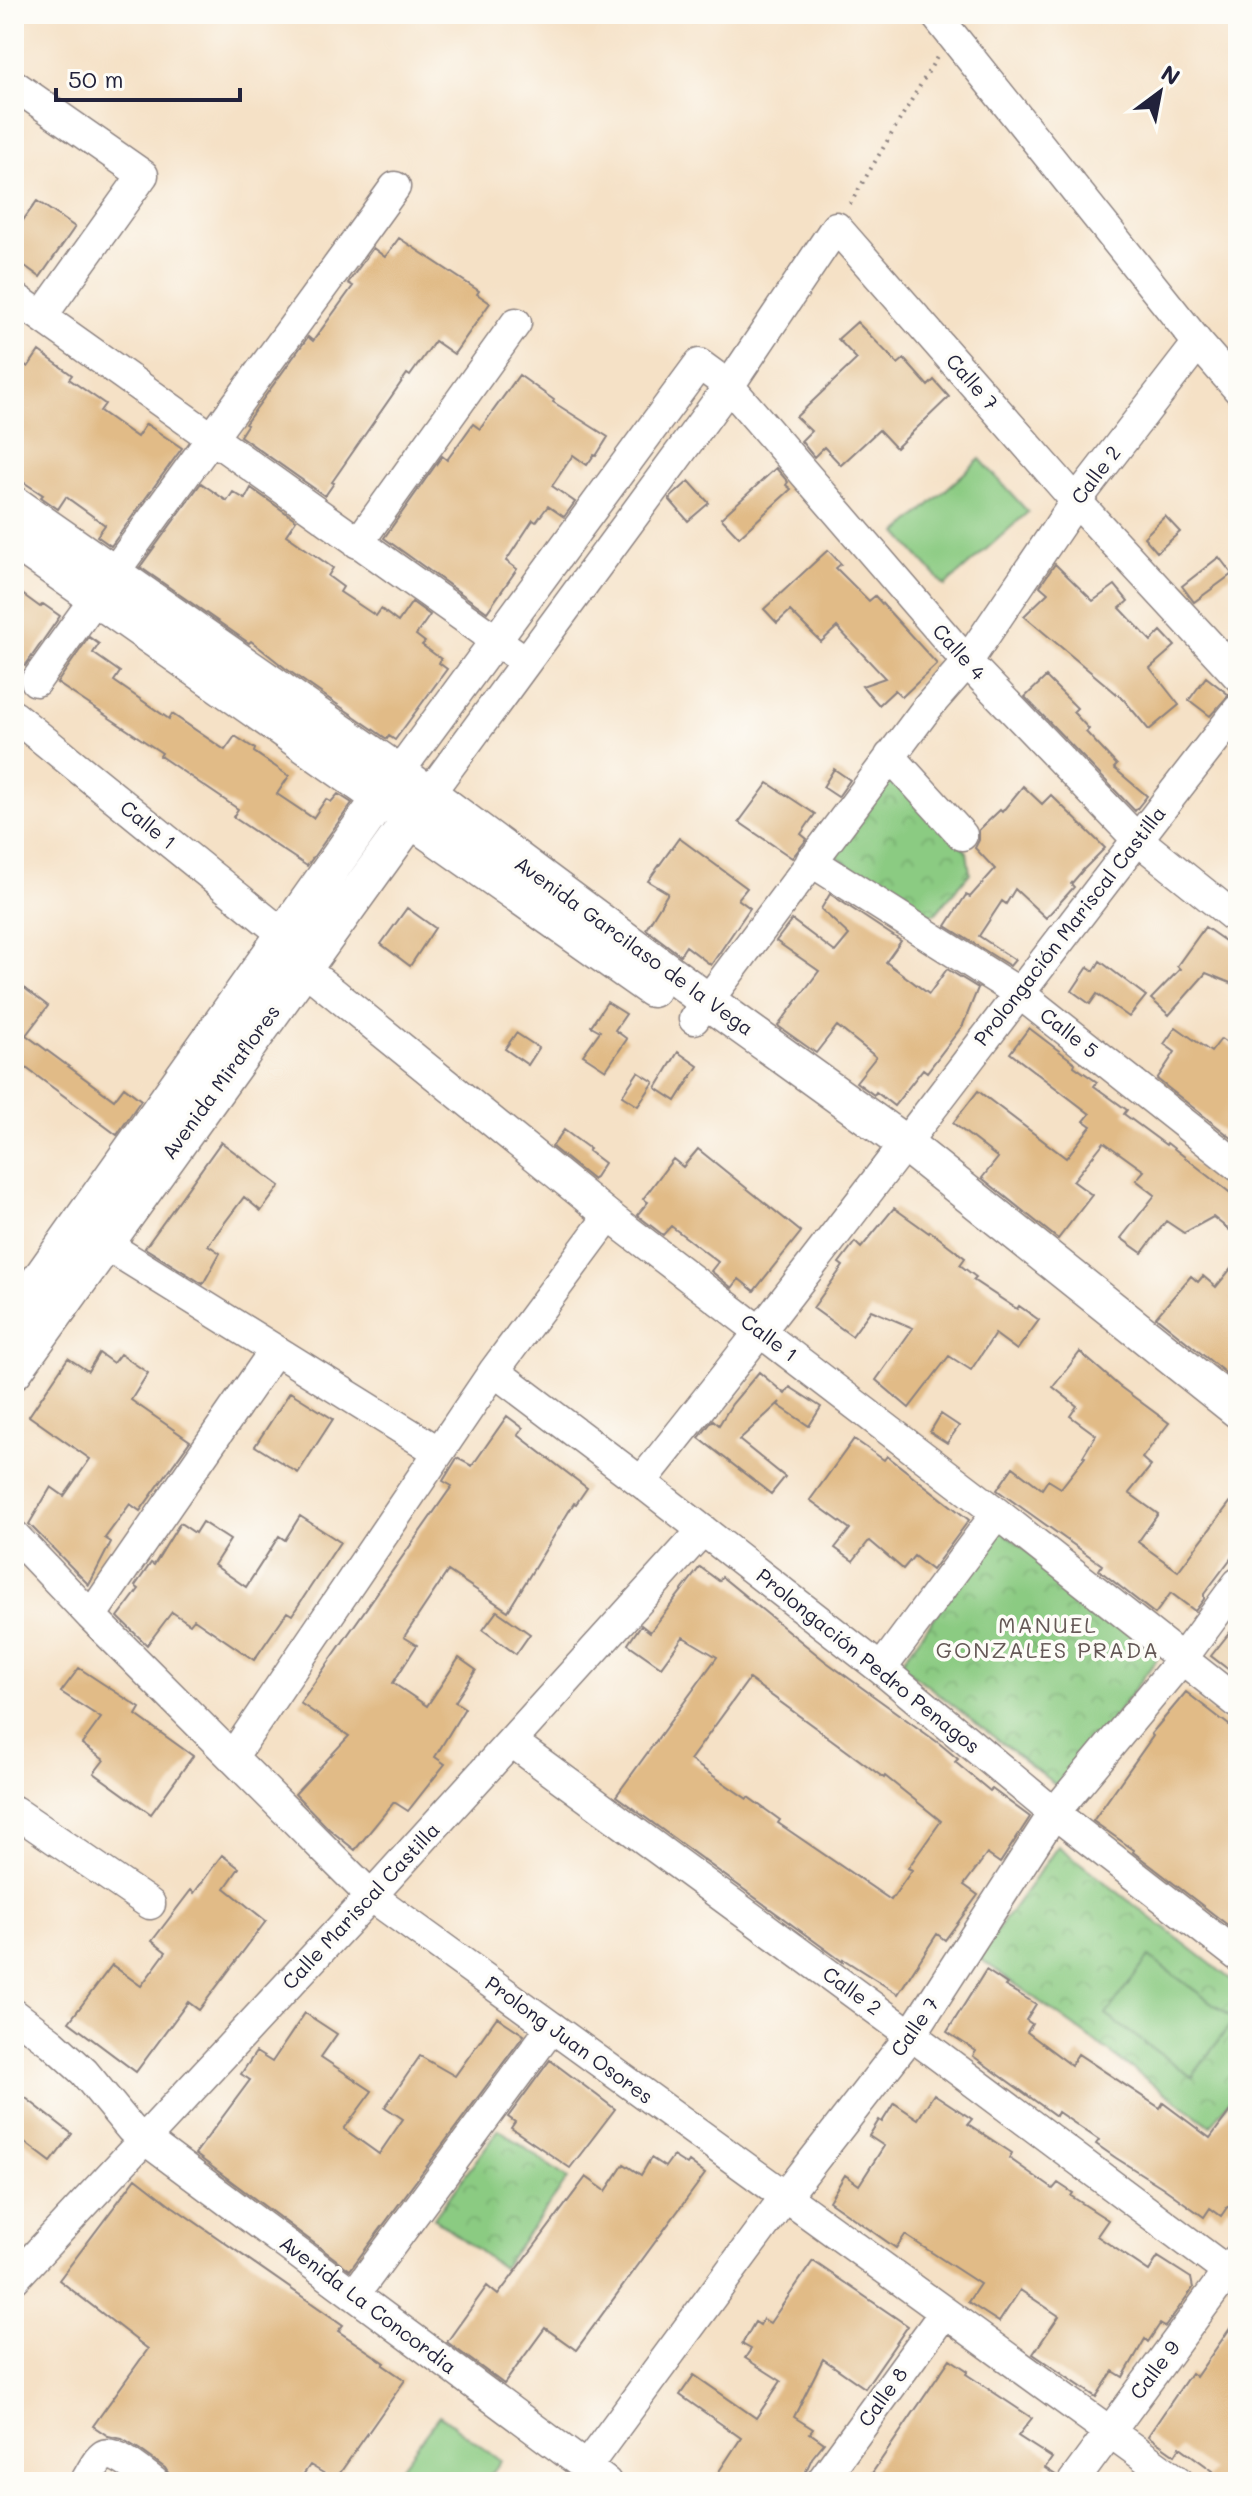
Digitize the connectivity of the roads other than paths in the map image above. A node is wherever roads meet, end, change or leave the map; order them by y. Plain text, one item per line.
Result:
1 (943, 24) edge
2 (14, 85) edge
3 (395, 187) dead end
4 (14, 297) edge
5 (42, 316) junction
6 (516, 323) dead end
7 (1198, 343) junction
8 (729, 386) junction
9 (1238, 389) edge
10 (212, 439) junction
11 (1076, 501) junction
12 (14, 504) edge
13 (14, 540) edge
14 (358, 543) junction
15 (104, 584) junction
16 (498, 641) junction
17 (967, 662) junction
18 (527, 663) junction
19 (1238, 676) edge
20 (36, 681) dead end
21 (1238, 710) edge
22 (14, 716) edge
23 (890, 756) junction
24 (389, 786) junction
25 (419, 807) junction
26 (962, 835) dead end
27 (1137, 839) junction
28 (811, 861) junction
29 (1238, 920) edge
30 (283, 934) junction
31 (303, 968) junction
32 (1019, 993) junction
33 (700, 1010) junction
34 (899, 1151) junction
35 (1238, 1166) edge
36 (609, 1216) junction
37 (105, 1244) junction
38 (14, 1316) edge
39 (761, 1332) junction
40 (275, 1350) junction
41 (14, 1371) edge
42 (494, 1371) junction
43 (1238, 1410) edge
44 (1238, 1436) edge
45 (439, 1452) junction
46 (641, 1482) junction
47 (997, 1513) junction
48 (703, 1530) junction
49 (14, 1535) edge
50 (1238, 1583) edge
51 (91, 1616) junction
52 (1182, 1659) junction
53 (881, 1669) junction
54 (1238, 1703) edge
55 (512, 1742) junction
56 (233, 1756) junction
57 (14, 1811) edge
58 (1054, 1813) junction
59 (364, 1890) junction
60 (150, 1904) dead end
61 (1238, 1956) edge
62 (14, 2014) edge
63 (552, 2027) junction
64 (911, 2035) junction
65 (138, 2134) junction
66 (785, 2197) junction
67 (14, 2253) edge
68 (1233, 2265) edge
69 (14, 2279) edge
70 (354, 2295) junction
71 (944, 2313) junction
72 (1109, 2432) junction
73 (596, 2475) edge
74 (85, 2482) edge
75 (154, 2482) edge
76 (821, 2482) edge
77 (1073, 2482) edge
78 (1179, 2482) edge

1 - 7 street
2 - 5 street
3 - 10 street
4 - 5 street
5 - 10 street
6 - 14 street
7 - 9 street
7 - 11 street, Calle 2
8 - 11 street, Calle 7
8 - 16 street, Calle 4
8 - 17 street, Calle 4
8 - 18 street
10 - 14 street
10 - 15 street
11 - 17 street, Calle 2
11 - 19 street, Calle 7
12 - 15 street, Avenida Garcilaso de la Vega
13 - 15 street
14 - 16 street
15 - 20 street
15 - 24 street, Avenida Garcilaso de la Vega
16 - 18 street
16 - 24 street
17 - 23 street, Calle 2
17 - 27 street, Calle 4
18 - 25 street
21 - 27 street, Prolongación Mariscal Castilla
22 - 30 street, Calle 1
23 - 26 street
23 - 28 street, Calle 2
24 - 25 street, Avenida Garcilaso de la Vega
24 - 30 street, Avenida Miraflores
25 - 31 street, Avenida Miraflores
25 - 33 street, Avenida Garcilaso de la Vega
27 - 29 street, Calle 4
27 - 32 street, Prolongación Mariscal Castilla
28 - 32 street, Calle 5
28 - 33 street, Calle 2
30 - 38 street, Avenida Miraflores
31 - 36 street, Calle 1
31 - 37 street, Avenida Miraflores
32 - 34 street, Prolongación Mariscal Castilla
32 - 35 street, Calle 5
33 - 34 street, Avenida Garcilaso de la Vega
34 - 39 street, Prolongación Mariscal Castilla
34 - 43 street, Avenida Garcilaso de la Vega
34 - 44 street, Avenida Garcilaso de la Vega
36 - 39 street, Calle 1
36 - 42 street
37 - 40 street
37 - 41 street, Avenida Miraflores
39 - 46 street, Prolongación Mariscal Castilla
39 - 47 street, Calle 1
40 - 45 street
40 - 51 street
42 - 45 street
42 - 46 street, Prolongación Pedro Penagos
45 - 56 street
46 - 48 street, Prolongación Pedro Penagos
47 - 52 street, Calle 1
47 - 53 street
48 - 53 street, Prolongación Pedro Penagos
48 - 55 street, Calle Mariscal Castilla
49 - 51 street, Prolong Juan Osores
50 - 52 street, Calle 7
51 - 56 street, Prolong Juan Osores
52 - 54 street, Calle 1
52 - 58 street, Calle 7
53 - 58 street, Prolongación Pedro Penagos
55 - 59 street, Calle Mariscal Castilla
55 - 64 street, Calle 2
56 - 59 street, Prolong Juan Osores
57 - 60 street
58 - 61 street, Prolongación Pedro Penagos
58 - 64 street, Calle 7
59 - 63 street, Prolong Juan Osores
59 - 65 street, Calle Mariscal Castilla
62 - 65 street, Avenida La Concordia
63 - 66 street, Prolong Juan Osores
63 - 70 street
64 - 66 street, Calle 7
64 - 68 street, Calle 2
65 - 67 street, Calle Mariscal Castilla
65 - 69 street, Calle Mariscal Castilla
65 - 70 street, Avenida La Concordia
66 - 71 street, Prolong Juan Osores
66 - 73 street, Calle 7
68 - 72 street, Calle 9
70 - 73 street, Avenida La Concordia
71 - 72 street, Prolong Juan Osores
71 - 76 street, Calle 8
72 - 77 street, Calle 9
72 - 78 street, Prolong Juan Osores
74 - 75 street

